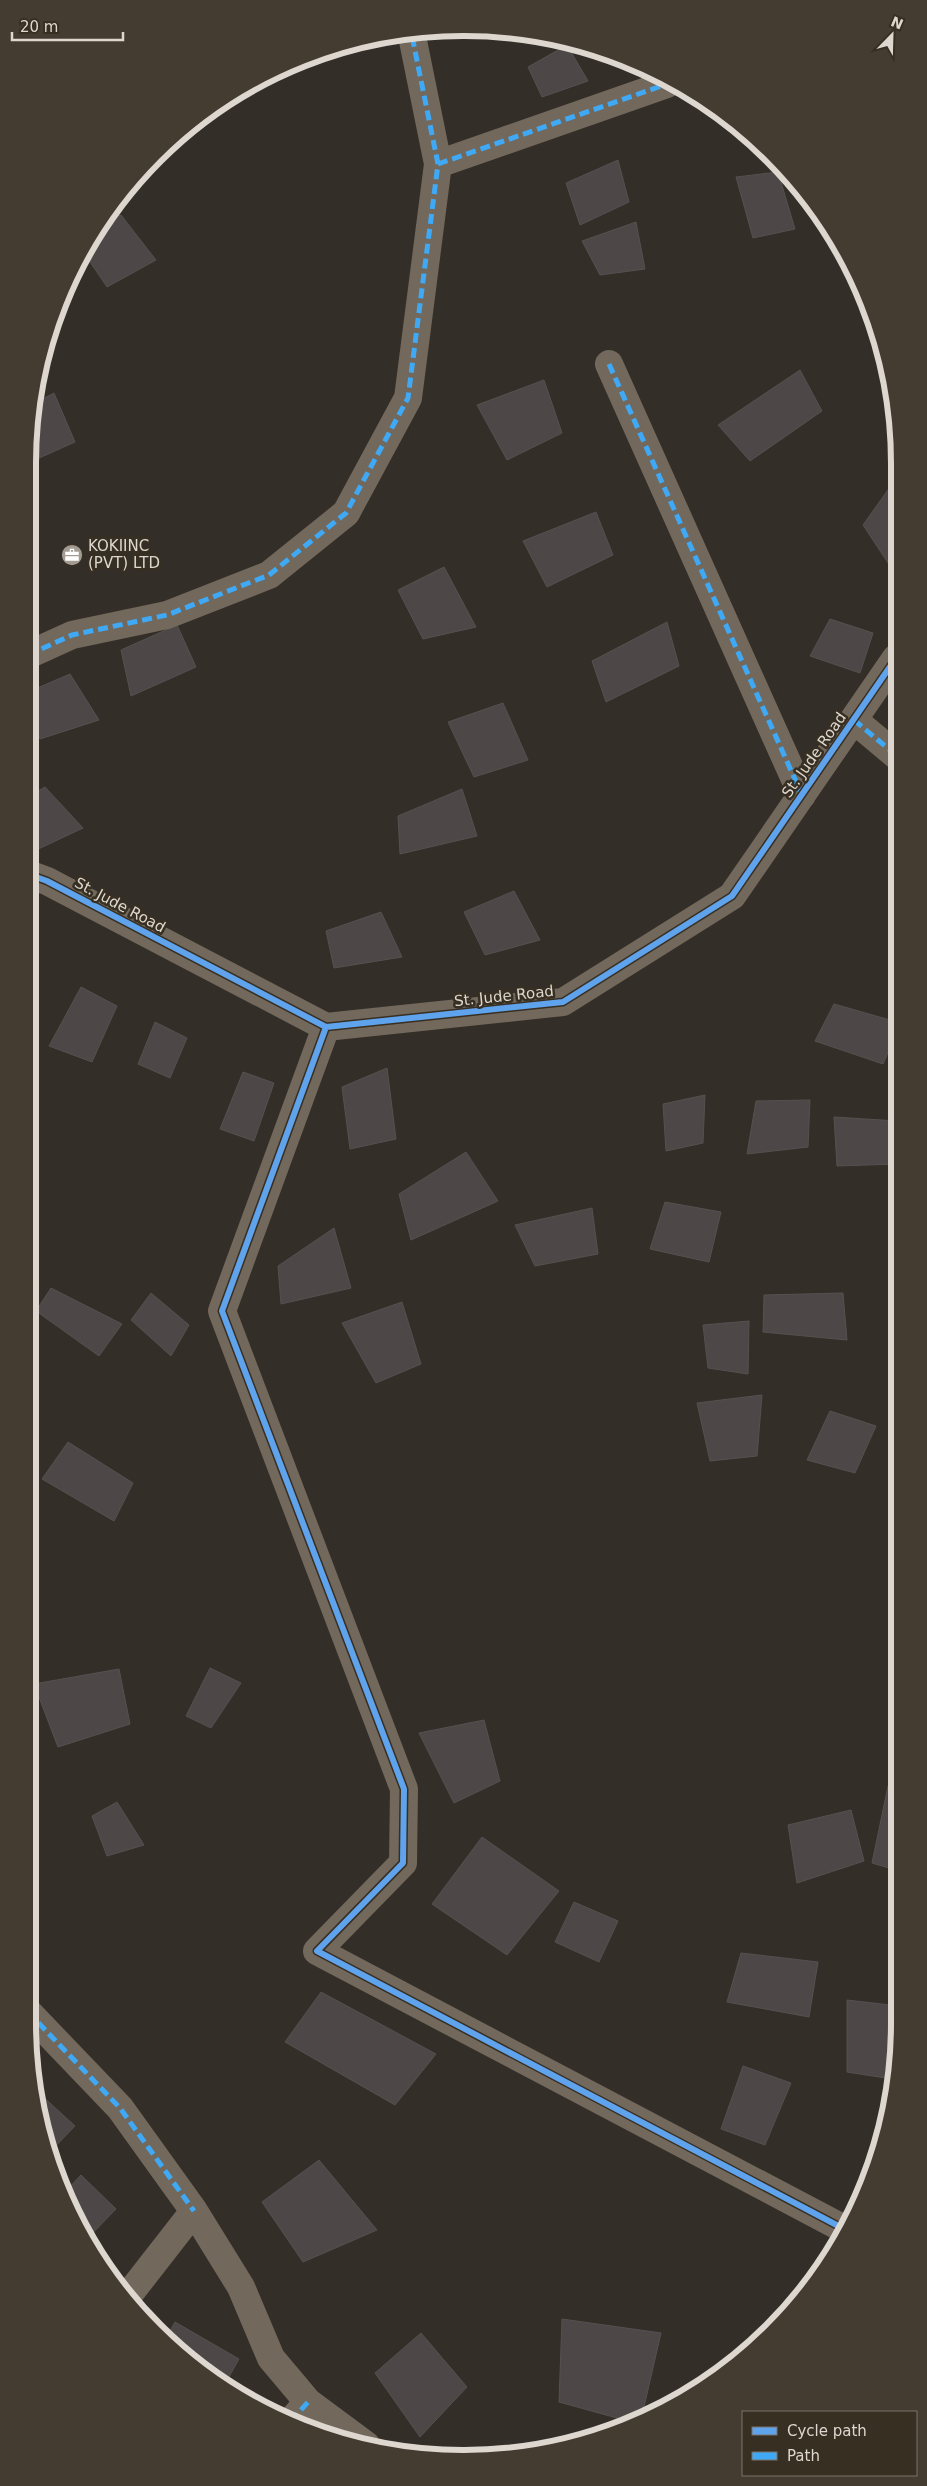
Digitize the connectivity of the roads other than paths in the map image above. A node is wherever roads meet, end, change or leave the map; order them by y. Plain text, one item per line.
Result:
1 (413, 39) edge
2 (663, 86) edge
3 (438, 164) junction
4 (609, 364) dead end
5 (36, 651) edge
6 (891, 665) edge
7 (854, 720) junction
8 (891, 752) edge
9 (802, 795) junction
10 (36, 877) edge
11 (326, 1027) junction
12 (36, 2020) edge
13 (194, 2211) junction
14 (839, 2226) edge
15 (131, 2291) edge
16 (300, 2411) edge
17 (338, 2431) edge

1 - 3 street
2 - 3 street
3 - 5 street
4 - 9 street
6 - 7 street, St. Jude Road
7 - 8 street
7 - 9 street, St. Jude Road
9 - 11 street, St. Jude Road
10 - 11 street, St. Jude Road
11 - 14 street
12 - 13 street
13 - 15 street
13 - 16 street
16 - 17 street

